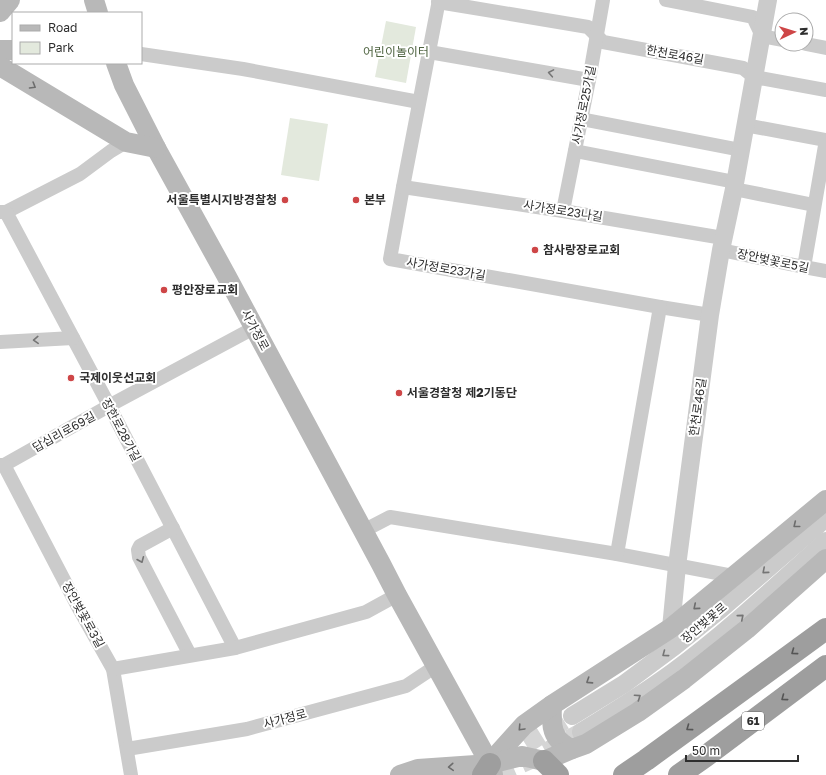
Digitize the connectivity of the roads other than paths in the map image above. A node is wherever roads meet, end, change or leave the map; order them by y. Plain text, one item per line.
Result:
1 (10, 0) edge
2 (94, 0) edge
3 (603, 0) edge
4 (666, 0) edge
5 (768, 0) edge
6 (439, 1) edge
7 (0, 12) edge
8 (98, 12) edge
9 (597, 35) junction
10 (762, 36) junction
11 (774, 38) edge
12 (814, 46) edge
13 (826, 48) edge
14 (0, 50) edge
15 (12, 50) edge
16 (429, 52) junction
17 (142, 54) edge
18 (116, 64) edge
19 (0, 66) edge
20 (754, 77) junction
21 (589, 80) junction
22 (826, 90) edge
23 (419, 102) junction
24 (582, 119) junction
25 (745, 125) junction
26 (826, 140) edge
27 (126, 142) junction
28 (156, 148) junction
29 (741, 150) junction
30 (575, 151) junction
31 (734, 186) junction
32 (403, 187) junction
33 (814, 205) junction
34 (563, 211) junction
35 (3, 212) edge
36 (722, 244) junction
37 (804, 267) junction
38 (826, 271) edge
39 (660, 307) junction
40 (710, 315) junction
41 (254, 328) junction
42 (73, 338) junction
43 (0, 342) edge
44 (109, 406) junction
45 (2, 465) edge
46 (826, 500) edge
47 (826, 518) edge
48 (173, 528) junction
49 (363, 531) junction
50 (826, 541) edge
51 (617, 554) junction
52 (826, 560) edge
53 (677, 566) junction
54 (733, 576) junction
55 (397, 595) junction
56 (671, 628) junction
57 (826, 629) edge
58 (235, 648) junction
59 (190, 655) junction
60 (436, 666) junction
61 (826, 666) edge
62 (113, 669) junction
63 (552, 705) junction
64 (572, 716) tunnel mouth
65 (577, 741) junction
66 (127, 749) junction
67 (551, 768) edge
68 (489, 773) edge
69 (131, 775) edge
70 (400, 775) edge
71 (624, 775) edge
72 (679, 775) edge

1 - 7 main road
2 - 8 main road
3 - 9 street, 사가정로25가길
4 - 10 street
5 - 10 street, 한천로46길
6 - 9 street, 사가정로23가길
6 - 16 street, 사가정로23가길
9 - 20 street, 한천로46길
9 - 21 street, 사가정로25가길
10 - 11 street
10 - 20 street, 한천로46길
12 - 13 street
14 - 15 main road
21 -> 16 street
16 - 23 street, 사가정로23가길
17 - 23 street
18 - 28 main road, 사가정로
19 -> 27 main road
20 - 22 street
20 - 25 street, 한천로46길
21 - 24 street, 사가정로25가길
23 - 32 street, 사가정로23가길
24 - 29 street
24 - 30 street, 사가정로25가길
25 - 26 street
25 - 29 street, 한천로46길
26 - 33 street
27 - 28 main road
27 - 35 street, 장한로28가길
28 - 41 main road, 사가정로
29 - 31 street, 한천로46길
30 - 31 street
30 - 34 street, 사가정로25가길
31 - 33 street
31 - 36 street, 한천로46길
32 - 34 street, 사가정로23나길
32 - 39 street, 사가정로23가길
33 - 37 street
34 - 36 street, 사가정로23나길
35 - 42 street, 장한로28가길
36 - 37 street, 장안벚꽃로5길
36 - 40 street, 한천로46길
37 - 38 street, 장안벚꽃로5길
39 - 40 street, 사가정로23가길
39 - 51 street
40 - 53 street, 한천로46길
41 - 44 street, 답십리로69길
41 - 49 main road, 사가정로
42 -> 43 street
42 - 44 street, 장한로28가길
44 - 45 street, 답십리로69길
44 - 48 street, 장한로28가길
45 - 62 street, 장안벚꽃로3길
46 -> 54 main road
47 -> 64 street, 장안벚꽃로
48 - 58 street, 장한로28가길
48 -> 59 street
49 - 51 street
49 - 55 main road, 사가정로
65 -> 50 street, 장안벚꽃로
51 - 53 street
52 - 65 main road
53 - 54 street
53 - 56 street, 한천로46길
54 -> 56 main road
55 - 58 street
55 - 60 main road, 사가정로
56 -> 63 main road
57 -> 71 highway
58 - 59 street
59 - 62 street
60 - 66 street, 사가정로
60 - 68 main road, 사가정로
61 -> 72 highway, 61
62 - 66 street, 장안벚꽃로3길
63 - 65 main road
63 -> 68 main road
65 - 67 main road
66 - 69 street, 장안벚꽃로3길
67 - 68 main road
68 -> 70 main road

